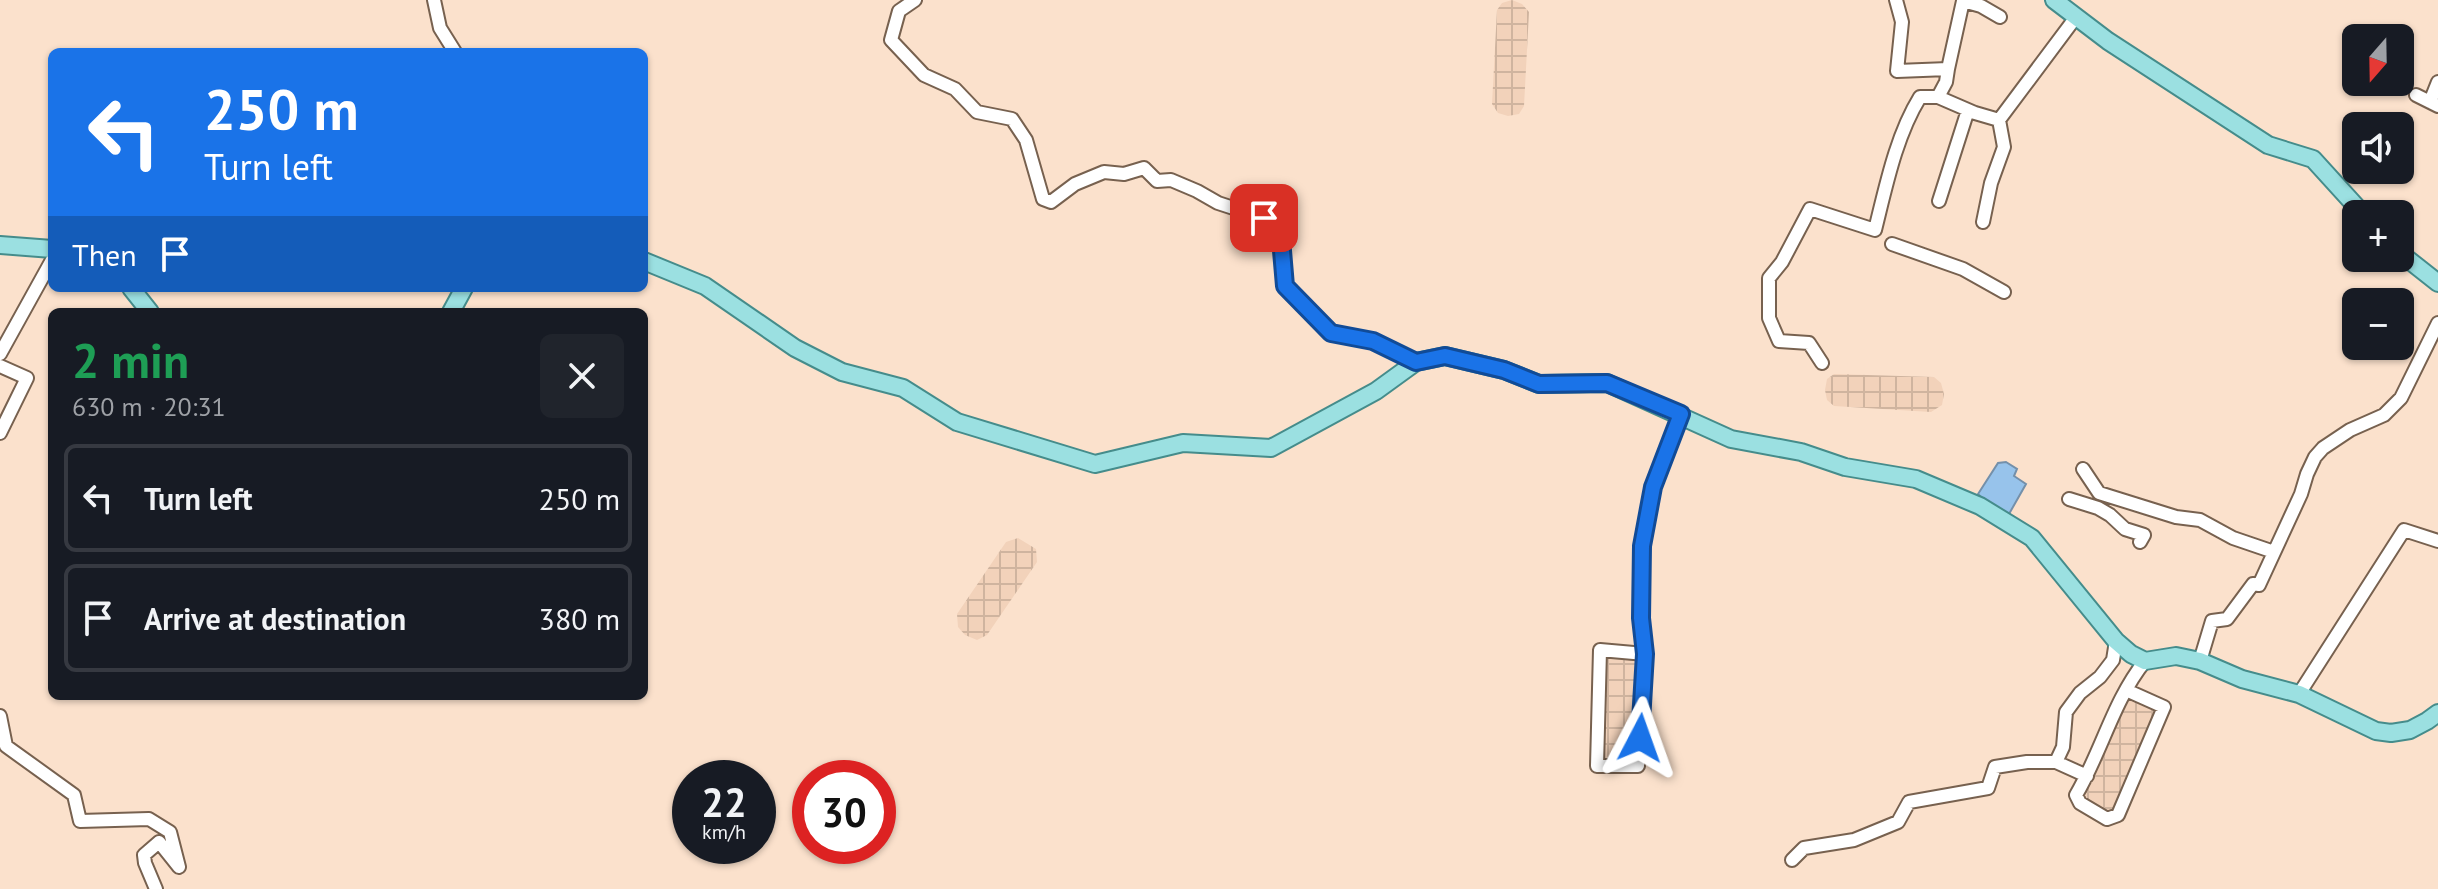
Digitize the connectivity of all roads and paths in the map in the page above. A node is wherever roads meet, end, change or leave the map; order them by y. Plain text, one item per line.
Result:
1 (434, 0) edge
2 (915, 0) edge
3 (1896, 0) edge
4 (2054, 0) edge
5 (2000, 17) dead end
6 (2076, 17) junction
7 (452, 48) edge
8 (1948, 69) junction
9 (2438, 82) edge
10 (2416, 95) dead end
11 (1938, 97) junction
12 (2434, 104) edge
13 (1968, 110) junction
14 (1999, 120) junction
15 (2350, 200) edge
16 (1939, 201) dead end
17 (1983, 222) dead end
18 (1892, 244) dead end
19 (0, 245) edge
20 (48, 249) edge
21 (648, 263) edge
22 (2414, 264) edge
23 (48, 267) edge
24 (2438, 283) edge
25 (134, 292) edge
26 (2004, 292) dead end
27 (147, 308) edge
28 (2438, 323) edge
29 (0, 354) edge
30 (1416, 362) junction
31 (1822, 363) dead end
32 (0, 366) edge
33 (1681, 414) junction
34 (0, 433) edge
35 (2083, 469) dead end
36 (2069, 499) dead end
37 (2154, 510) junction
38 (2438, 541) edge
39 (2274, 552) junction
40 (2116, 641) junction
41 (1645, 654) junction
42 (2145, 661) junction
43 (2200, 661) junction
44 (2126, 690) junction
45 (2299, 694) junction
46 (2438, 713) edge
47 (0, 716) edge
48 (2056, 762) junction
49 (2087, 776) junction
50 (1792, 860) dead end
51 (156, 889) edge

1 - 7 street
2 - 30 street
3 - 8 street
4 - 6 main road
5 - 8 street
6 - 14 street
6 - 15 main road
8 - 11 street
9 - 12 street
10 - 12 street
11 - 13 street
11 - 31 street
13 - 14 street
13 - 16 street
14 - 17 street
18 - 26 street
19 - 20 main road
21 - 30 main road
22 - 24 main road
23 - 29 street
25 - 27 main road
28 - 39 street
30 - 33 main road
32 - 34 street
33 - 40 main road
33 - 41 street
35 - 37 street
36 - 37 street
37 - 39 street
38 - 45 street
39 - 43 street
40 - 42 main road
40 - 48 street
41 - 41 street
42 - 43 main road
42 - 44 street
43 - 45 main road
44 - 49 street
44 - 49 street
45 - 46 main road
47 - 51 street
48 - 49 street
48 - 50 street

